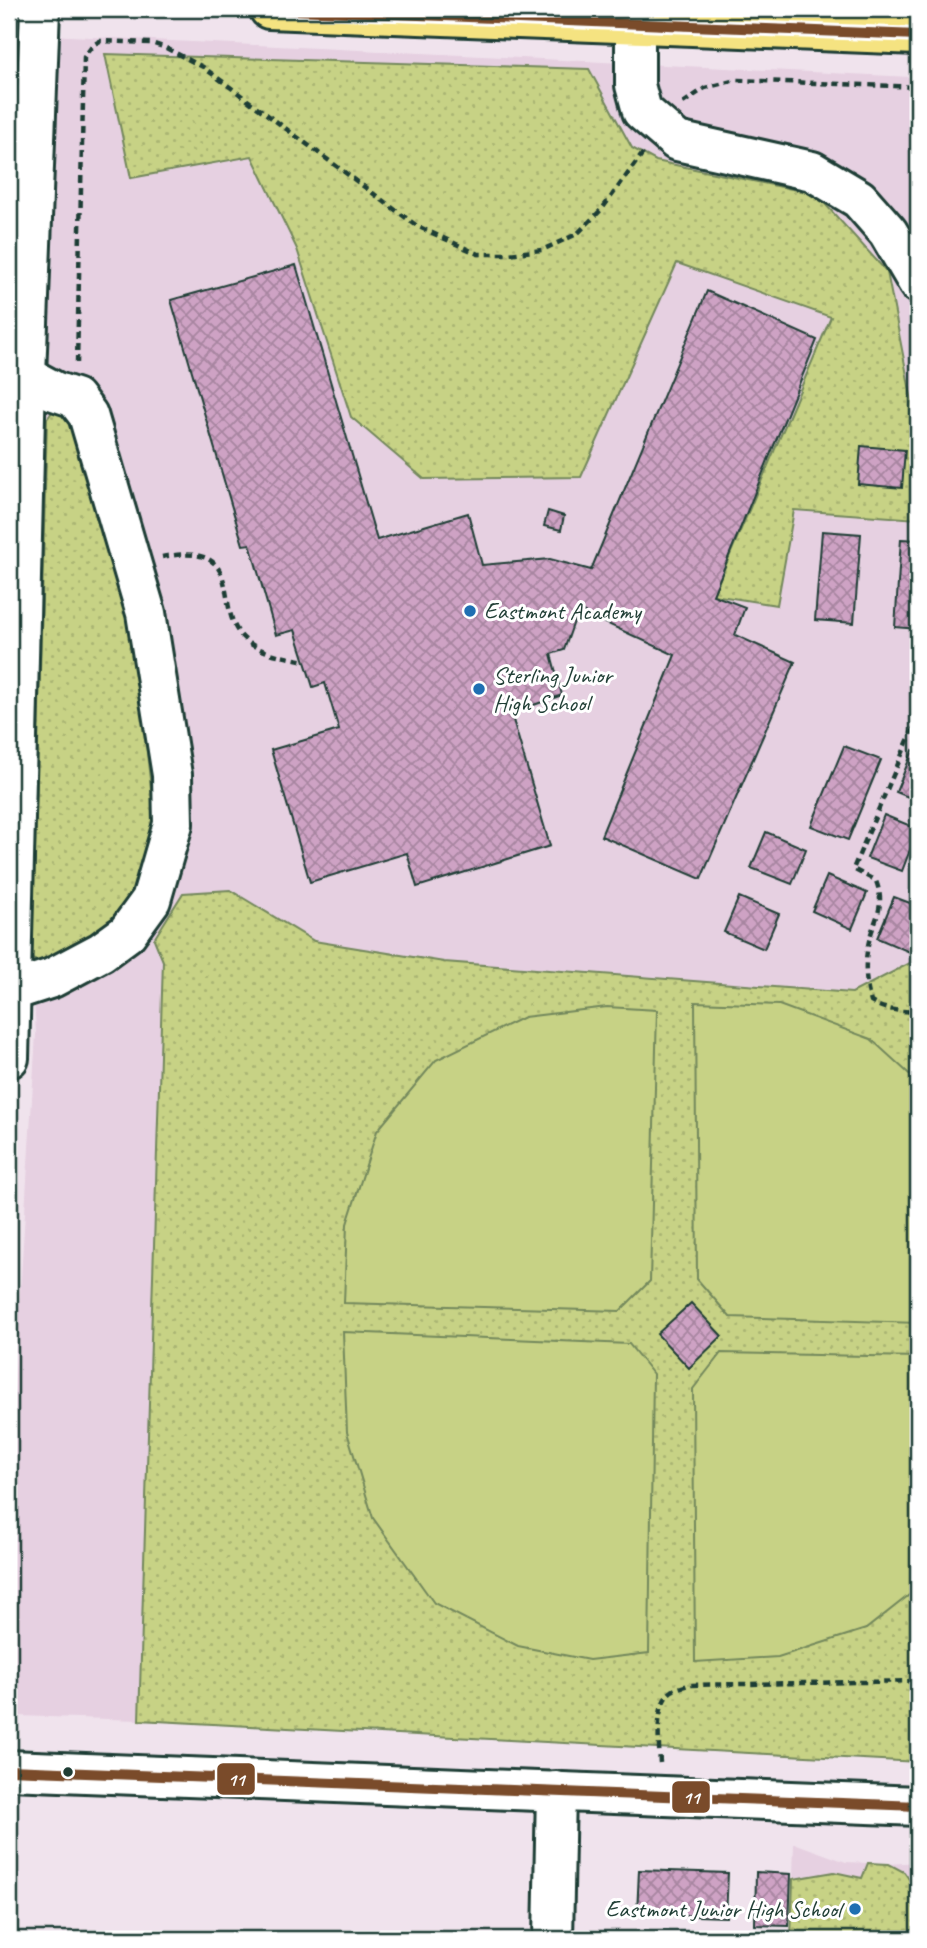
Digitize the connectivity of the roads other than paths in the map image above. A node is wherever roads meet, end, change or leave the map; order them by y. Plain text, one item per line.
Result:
1 (40, 9) edge
2 (269, 9) edge
3 (634, 16) edge
4 (918, 35) edge
5 (918, 283) edge
6 (17, 375) edge
7 (12, 991) junction
8 (9, 1058) edge
9 (9, 1770) edge
10 (556, 1791) junction
11 (918, 1806) edge
12 (553, 1939) edge

1 - 6 street
2 - 3 main road
3 - 4 main road
3 - 5 street
6 - 7 street
6 - 7 street
7 - 8 street
9 - 10 street
10 - 11 street
10 - 12 street

